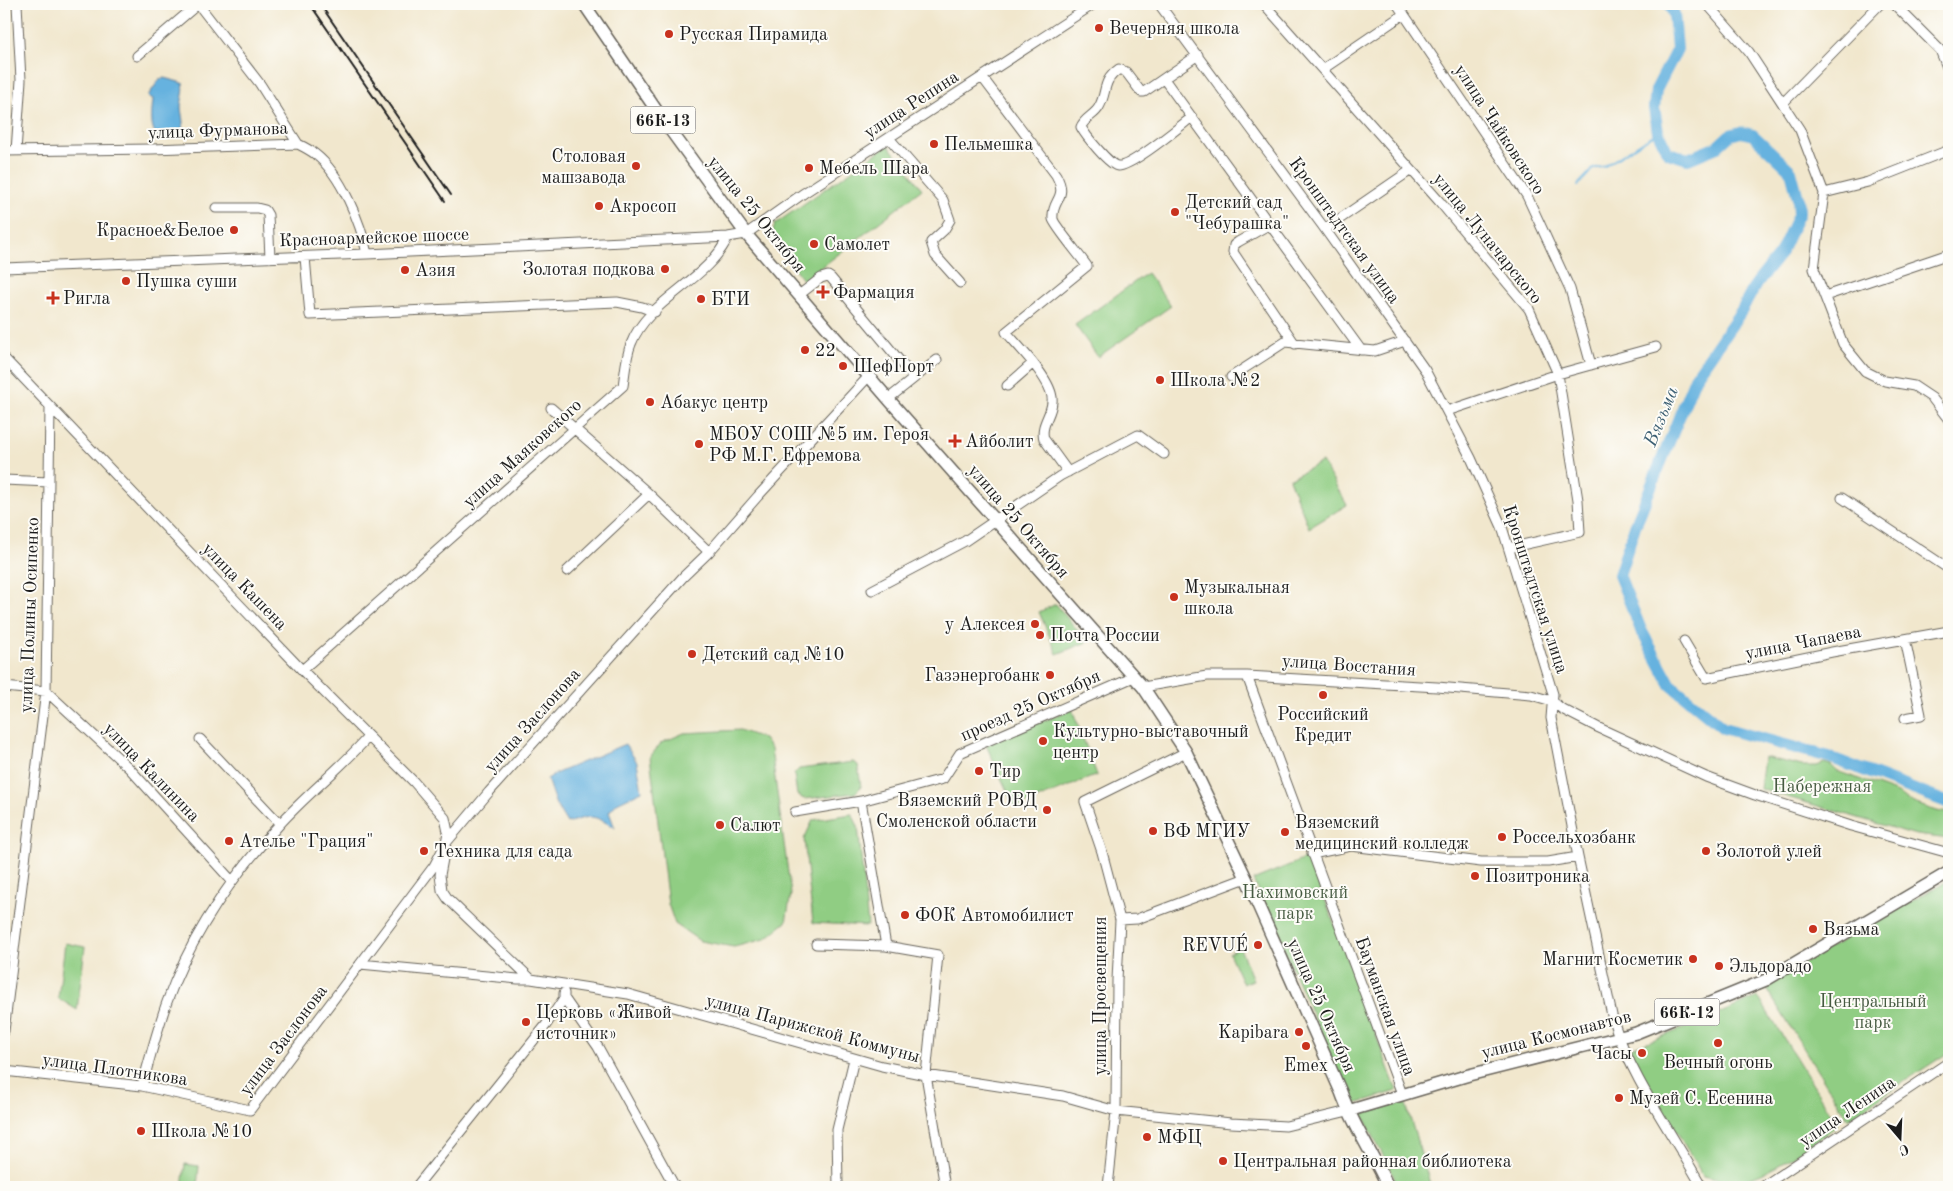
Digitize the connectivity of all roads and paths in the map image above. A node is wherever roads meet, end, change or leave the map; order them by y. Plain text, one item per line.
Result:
1 (17, 4) edge
2 (198, 4) edge
3 (584, 4) edge
4 (1094, 4) edge
5 (1159, 4) edge
6 (1264, 4) edge
7 (1397, 4) edge
8 (1707, 4) edge
9 (1880, 4) edge
10 (1894, 4) edge
11 (1404, 14) junction
12 (1198, 55) junction
13 (137, 56) dead end
14 (1323, 69) junction
15 (1949, 72) edge
16 (982, 77) junction
17 (1164, 79) junction
18 (1783, 104) junction
19 (1192, 117) junction
20 (889, 138) junction
21 (298, 144) junction
22 (4, 150) edge
23 (1949, 150) edge
24 (16, 151) junction
25 (1411, 170) junction
26 (1824, 193) junction
27 (216, 208) dead end
28 (1270, 224) junction
29 (1325, 229) junction
30 (746, 234) junction
31 (728, 237) junction
32 (367, 254) junction
33 (1949, 254) edge
34 (305, 257) junction
35 (270, 258) junction
36 (4, 268) edge
37 (960, 282) dead end
38 (799, 295) junction
39 (1824, 296) junction
40 (655, 312) junction
41 (1404, 341) junction
42 (1295, 344) junction
43 (1656, 348) dead end
44 (1361, 350) junction
45 (4, 358) edge
46 (937, 360) dead end
47 (1032, 364) junction
48 (1591, 365) junction
49 (1558, 374) junction
50 (869, 376) junction
51 (1231, 377) dead end
52 (914, 378) junction
53 (1008, 386) dead end
54 (888, 399) junction
55 (50, 408) junction
56 (551, 408) dead end
57 (1447, 411) junction
58 (1949, 420) edge
59 (575, 428) junction
60 (1164, 454) dead end
61 (1068, 472) junction
62 (4, 480) edge
63 (49, 482) junction
64 (649, 494) junction
65 (1842, 498) dead end
66 (995, 520) junction
67 (1509, 548) junction
68 (709, 552) junction
69 (1949, 569) edge
70 (567, 571) dead end
71 (872, 590) dead end
72 (1949, 631) edge
73 (1905, 639) junction
74 (1684, 641) dead end
75 (302, 670) junction
76 (1247, 676) junction
77 (1134, 677) junction
78 (4, 687) edge
79 (1143, 687) junction
80 (46, 691) junction
81 (1552, 701) junction
82 (1905, 718) dead end
83 (368, 737) junction
84 (200, 739) dead end
85 (1186, 752) junction
86 (861, 801) junction
87 (795, 812) dead end
88 (280, 824) junction
89 (446, 843) junction
90 (1949, 853) edge
91 (1312, 854) junction
92 (1578, 857) junction
93 (1949, 872) edge
94 (1246, 878) junction
95 (231, 880) junction
96 (1120, 920) junction
97 (816, 944) dead end
98 (886, 946) junction
99 (360, 964) junction
100 (532, 979) junction
101 (564, 985) junction
102 (564, 998) junction
103 (4, 1031) edge
104 (1619, 1039) junction
105 (854, 1059) junction
106 (1949, 1062) edge
107 (4, 1071) edge
108 (926, 1075) junction
109 (142, 1086) junction
110 (1402, 1094) junction
111 (250, 1110) joint
112 (1116, 1111) junction
113 (1348, 1111) junction
114 (416, 1187) edge
115 (675, 1187) edge
116 (838, 1187) edge
117 (945, 1187) edge
118 (1108, 1187) edge
119 (1388, 1187) edge
120 (1701, 1187) edge
121 (1714, 1187) edge
122 (1762, 1187) edge

1 - 24 street
2 - 13 street
2 - 21 street
3 - 30 main road, улица 25 Октября / 66К-13
4 - 16 street, улица Репина
5 - 12 street, Кронштадтская улица
6 - 14 street, улица Луначарского
7 - 11 street, улица Чайковского
8 - 18 street
9 - 18 street
10 - 15 street
11 - 14 street
11 - 48 street, улица Чайковского
12 - 17 street
12 - 29 street, Кронштадтская улица
14 - 25 street, улица Луначарского
16 - 20 street, улица Репина
16 - 47 street
17 - 19 street
17 - 19 street
18 - 26 street
19 - 28 street
20 - 30 street, улица Репина
20 - 37 street
21 - 24 street, улица Фурманова
21 - 32 street, улица Фурманова
22 - 24 street, улица Фурманова
23 - 26 street
25 - 29 street
25 - 49 street, улица Луначарского
26 - 39 street
27 - 35 street
28 - 42 street
28 - 44 street
29 - 41 street, Кронштадтская улица
30 - 31 street, Красноармейское шоссе
30 - 38 main road, улица 25 Октября / 66К-13
31 - 32 street, Красноармейское шоссе
31 - 40 street, улица Маяковского
32 - 34 street, Красноармейское шоссе
33 - 39 street
34 - 35 street, Красноармейское шоссе
34 - 40 street
35 - 36 street, Красноармейское шоссе
38 - 50 main road, улица 25 Октября / 66К-13
38 - 52 street
39 - 58 street
40 - 59 street, улица Маяковского
41 - 44 street
41 - 57 street, Кронштадтская улица
42 - 44 street
42 - 51 street
43 - 48 street
45 - 55 street, улица Кашена
46 - 52 street
47 - 53 street
47 - 61 street
48 - 49 street
49 - 57 street
49 - 67 street, улица Луначарского
50 - 54 main road, улица 25 Октября / 66К-13
50 - 68 street, улица Заслонова
52 - 54 street
54 - 66 main road, улица 25 Октября / 66К-13
55 - 63 street, улица Полины Осипенко
55 - 75 street, улица Кашена
56 - 59 street
57 - 67 street, Кронштадтская улица
59 - 64 street
59 - 75 street, улица Маяковского
60 - 61 street
61 - 66 street
62 - 63 street
63 - 80 street, улица Полины Осипенко
64 - 68 street
64 - 70 street
65 - 69 street
66 - 71 street
66 - 77 main road, улица 25 Октября / 66К-13
67 - 81 street, Кронштадтская улица
68 - 89 street, улица Заслонова
72 - 73 street, улица Чапаева
73 - 74 street, улица Чапаева
73 - 82 street
75 - 83 street, улица Кашена
76 - 79 street, улица Восстания
76 - 81 street, улица Восстания
76 - 91 street, Бауманская улица
77 - 79 main road, улица 25 Октября / 66К-13
77 - 86 street, проезд 25 Октября
78 - 80 street
79 - 85 main road, улица 25 Октября / 66К-13
80 - 95 street, улица Калинина
80 - 103 street, улица Полины Осипенко
81 - 90 street, улица Восстания
81 - 92 street, Кронштадтская улица
83 - 88 street
83 - 89 street, улица Кашена
84 - 88 street
85 - 94 main road, улица 25 Октября / 66К-13
85 - 96 street, улица Просвещения
86 - 87 street, проезд 25 Октября
86 - 98 street
88 - 95 street
89 - 99 street, улица Заслонова
89 - 100 street
91 - 92 street
91 - 110 street, Бауманская улица
92 - 104 street, Кронштадтская улица
93 - 104 main road, улица Космонавтов / 66К-12
94 - 96 street
94 - 113 main road, улица 25 Октября / 66К-13
95 - 109 street
96 - 112 street, улица Просвещения
97 - 98 street
98 - 108 street
99 - 100 street, улица Парижской Коммуны
99 - 111 street, улица Заслонова
100 - 101 street, улица Парижской Коммуны
101 - 102 street
101 - 105 street, улица Парижской Коммуны
102 - 114 street
102 - 115 street
104 - 110 main road, улица Космонавтов / 66К-12
104 - 120 street, Кронштадтская улица
105 - 108 street, улица Парижской Коммуны
105 - 116 street
106 - 122 street, улица Ленина
107 - 109 street, улица Плотникова
108 - 112 street, улица Парижской Коммуны
108 - 117 street
109 - 111 street, улица Плотникова
110 - 113 main road, улица Космонавтов / 66К-12
112 - 113 street, улица Парижской Коммуны
112 - 118 street, улица Просвещения
113 - 119 main road, улица 25 Октября
120 - 121 street

